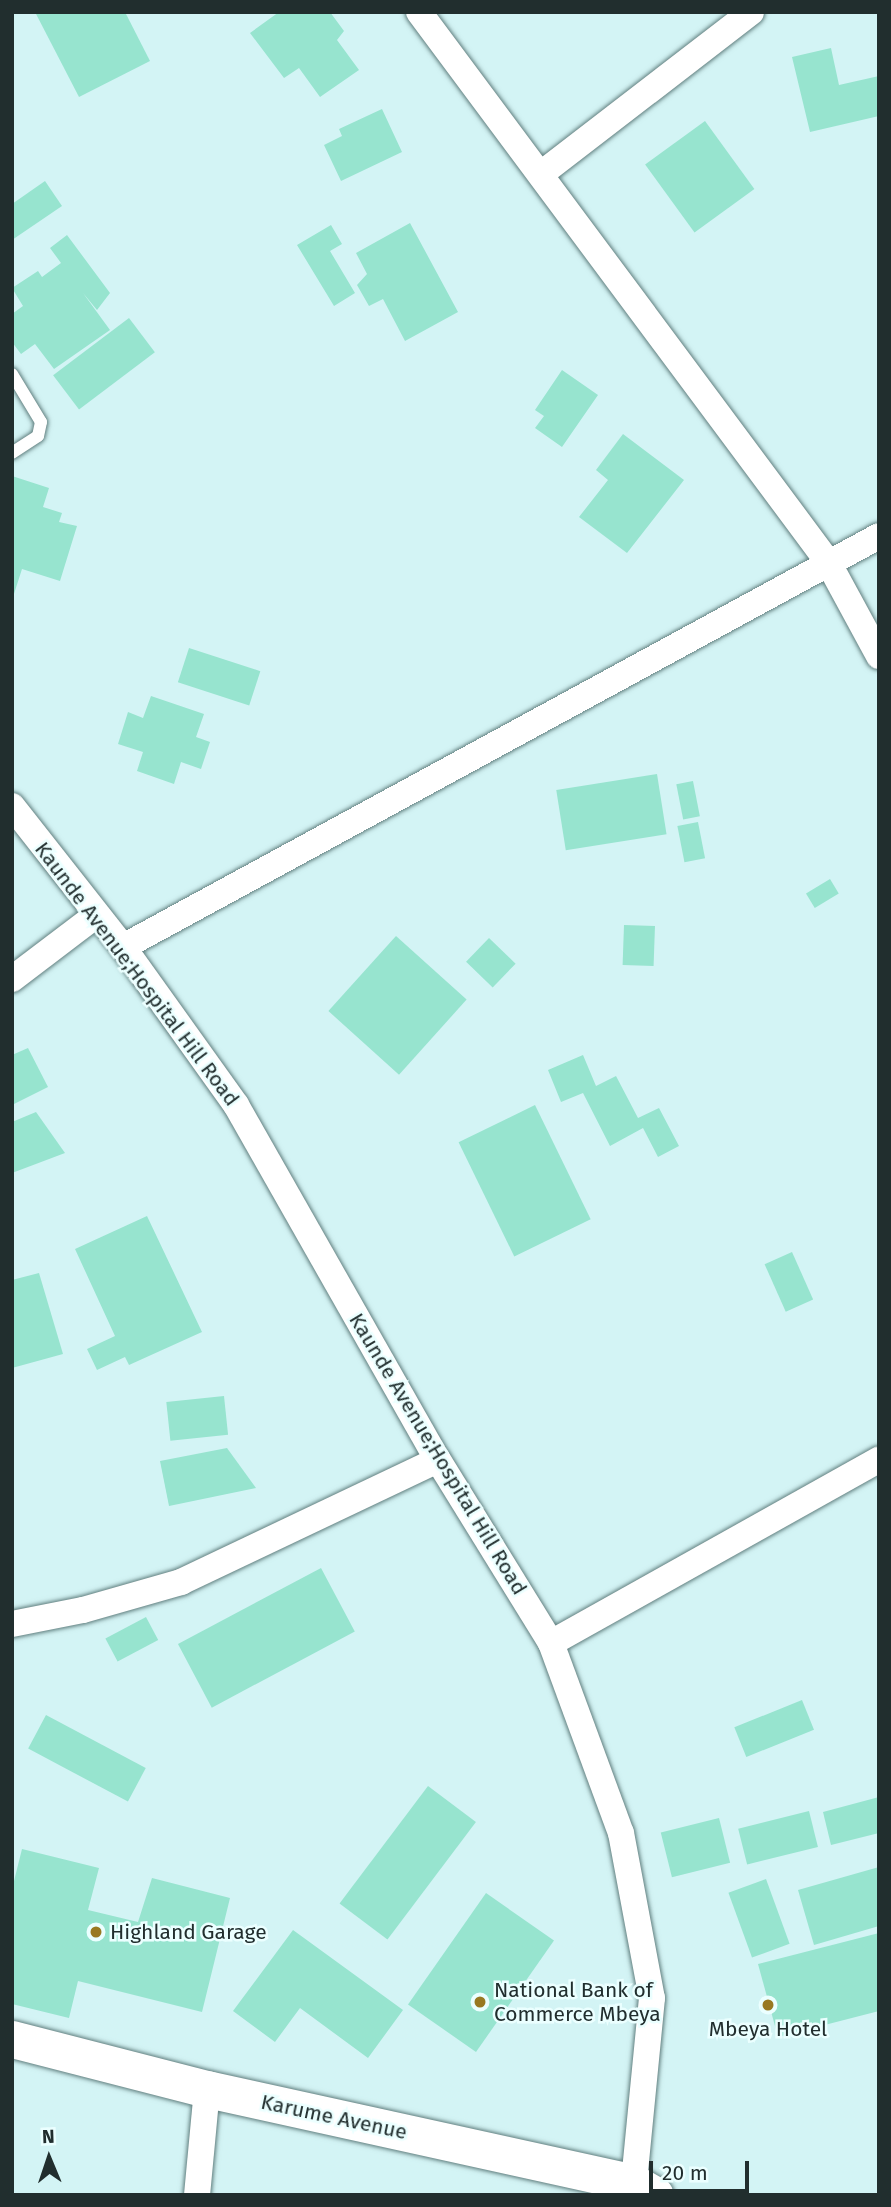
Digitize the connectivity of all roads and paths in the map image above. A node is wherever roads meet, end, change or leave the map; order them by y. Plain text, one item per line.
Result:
1 (419, 12) edge
2 (751, 12) edge
3 (541, 174) junction
4 (12, 374) edge
5 (12, 453) edge
6 (879, 536) edge
7 (828, 562) junction
8 (879, 656) edge
9 (12, 806) edge
10 (94, 916) junction
11 (122, 947) junction
12 (12, 979) edge
13 (438, 1460) junction
14 (879, 1460) edge
15 (12, 1624) edge
16 (551, 1643) junction
17 (12, 2039) edge
18 (206, 2089) junction
19 (645, 2189) edge
20 (197, 2195) edge

1 - 3 street
2 - 3 street
3 - 7 street
4 - 5 lane
6 - 7 street
7 - 8 street
7 - 11 street
9 - 10 street, Kaunde Avenue;Hospital Hill Road
10 - 11 street, Kaunde Avenue;Hospital Hill Road
10 - 12 street
11 - 13 street, Kaunde Avenue;Hospital Hill Road
13 - 15 street
13 - 16 street, Kaunde Avenue;Hospital Hill Road
14 - 16 street
16 - 19 street, Kaunde Avenue;Hospital Hill Road
17 - 18 main road, Karume Avenue
18 - 19 main road, Karume Avenue
18 - 20 street

